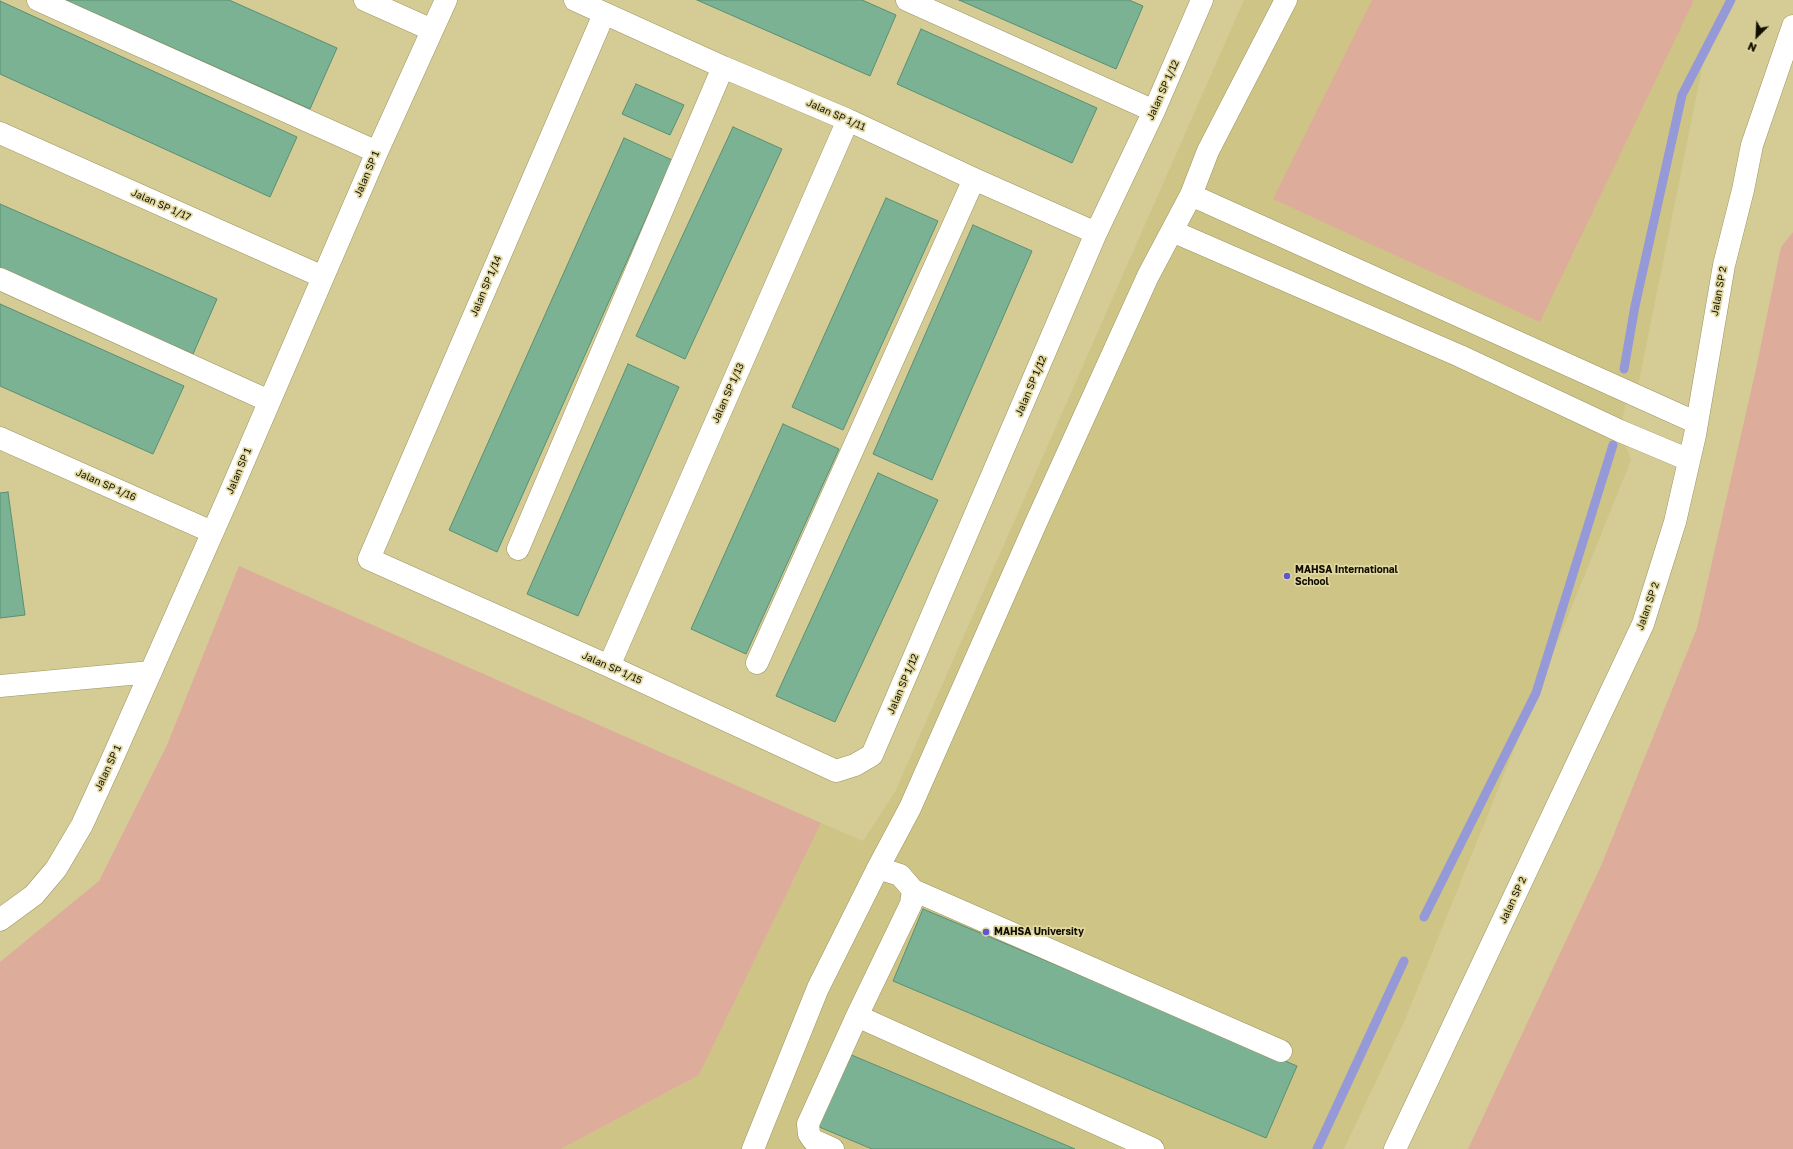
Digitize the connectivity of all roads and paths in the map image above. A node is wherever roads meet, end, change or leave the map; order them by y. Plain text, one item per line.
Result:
1 (38, 0) edge
2 (365, 0) edge
3 (446, 0) edge
4 (575, 0) edge
5 (907, 0) edge
6 (1202, 0) edge
7 (1286, 0) edge
8 (604, 14) junction
9 (1793, 26) edge
10 (432, 30) junction
11 (1786, 66) edge
12 (723, 67) junction
13 (1154, 111) junction
14 (848, 120) junction
15 (0, 133) edge
16 (377, 152) junction
17 (974, 180) junction
18 (1191, 195) junction
19 (1172, 231) junction
20 (1096, 233) junction
21 (323, 277) junction
22 (0, 279) edge
23 (269, 401) junction
24 (1697, 423) junction
25 (0, 438) edge
26 (1689, 460) junction
27 (212, 532) junction
28 (518, 549) dead end
29 (369, 559) joint
30 (757, 663) dead end
31 (609, 666) junction
32 (151, 672) junction
33 (0, 686) edge
34 (855, 765) joint
35 (878, 868) junction
36 (913, 890) junction
37 (0, 920) edge
38 (856, 1016) junction
39 (1281, 1051) dead end
40 (754, 1149) edge
41 (833, 1149) edge
42 (1153, 1149) edge
43 (1395, 1149) edge

1 - 16 street
2 - 10 street
3 - 10 street, Jalan SP 1
4 - 8 street, Jalan SP 1/11
5 - 13 street
6 - 13 street, Jalan SP 1/12
7 - 18 street
8 - 12 street, Jalan SP 1/11
8 - 29 street, Jalan SP 1/14
9 - 11 street, Jalan SP 2
10 - 16 street, Jalan SP 1
11 - 24 street, Jalan SP 2
12 - 14 street, Jalan SP 1/11
12 - 28 street
13 - 20 street, Jalan SP 1/12
14 - 17 street, Jalan SP 1/11
14 - 31 street, Jalan SP 1/13
15 - 21 street, Jalan SP 1/17
16 - 21 street, Jalan SP 1
17 - 20 street, Jalan SP 1/11
17 - 30 street
18 - 19 street
18 - 24 street
19 - 26 street
19 - 35 street
20 - 34 street, Jalan SP 1/12
21 - 23 street, Jalan SP 1
22 - 23 street
23 - 27 street, Jalan SP 1
24 - 26 street, Jalan SP 2
25 - 27 street, Jalan SP 1/16
26 - 43 street, Jalan SP 2
27 - 32 street, Jalan SP 1
29 - 31 street, Jalan SP 1/15
31 - 34 street, Jalan SP 1/15
32 - 33 street
32 - 37 street, Jalan SP 1
35 - 36 street
35 - 40 street
36 - 38 street
36 - 39 street
38 - 41 street
38 - 42 street

